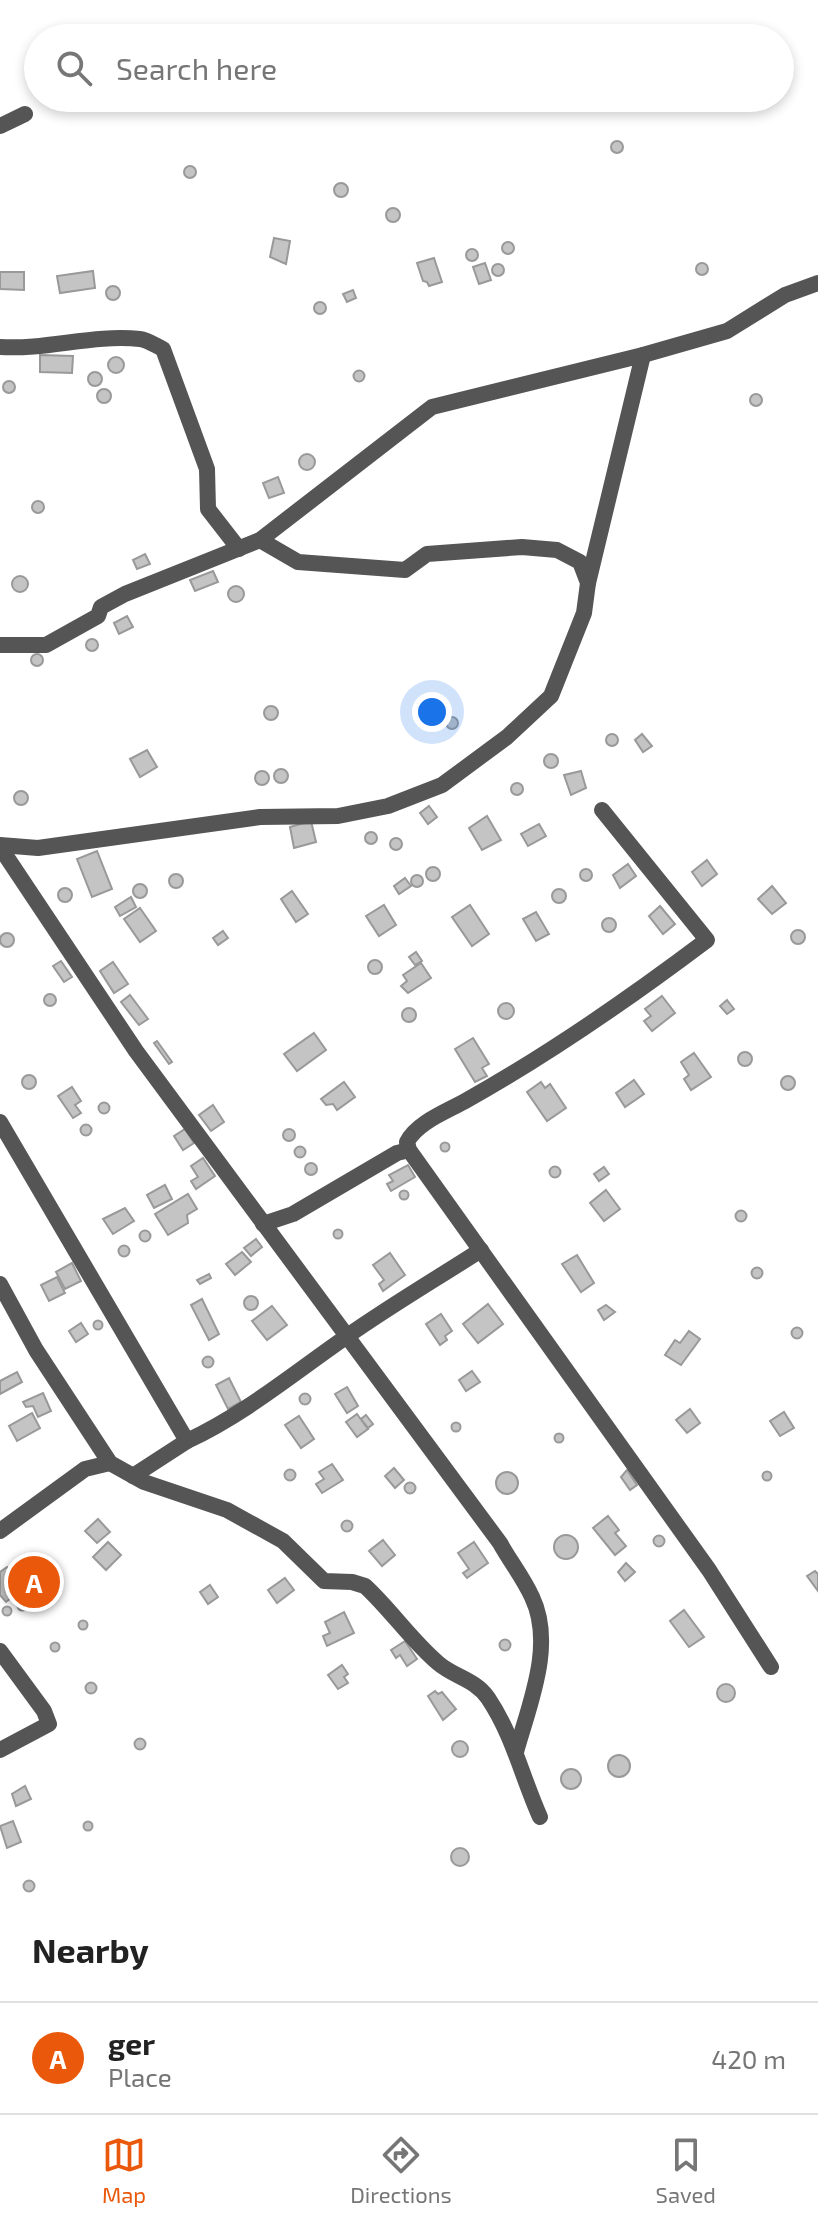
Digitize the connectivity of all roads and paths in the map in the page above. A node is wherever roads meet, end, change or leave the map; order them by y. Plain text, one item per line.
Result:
1 (25, 114) dead end
2 (0, 126) edge
3 (818, 283) edge
4 (0, 347) edge
5 (643, 355) junction
6 (260, 540) junction
7 (239, 549) junction
8 (588, 583) junction
9 (0, 645) edge
10 (602, 810) dead end
11 (0, 846) edge
12 (0, 1122) edge
13 (409, 1150) junction
14 (263, 1224) junction
15 (481, 1250) junction
16 (0, 1284) edge
17 (346, 1337) junction
18 (187, 1441) junction
19 (110, 1463) junction
20 (133, 1476) junction
21 (0, 1531) edge
22 (0, 1651) edge
23 (771, 1667) dead end
24 (0, 1750) edge
25 (516, 1752) junction
26 (540, 1817) dead end

1 - 2 street
3 - 5 street
4 - 7 street
5 - 6 street
5 - 8 street
6 - 7 street
6 - 8 street
7 - 9 street
8 - 11 street
10 - 13 street
11 - 14 street
12 - 18 street
13 - 14 street
13 - 15 street
14 - 17 street
15 - 17 street
15 - 23 street
16 - 19 street
17 - 18 street
17 - 25 street
18 - 20 street
19 - 20 street
19 - 21 street
20 - 25 street
22 - 24 street
25 - 26 street

